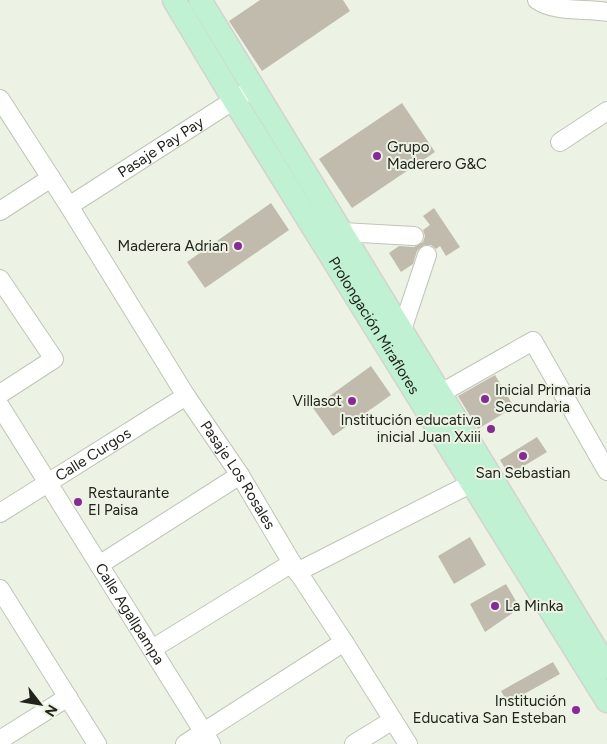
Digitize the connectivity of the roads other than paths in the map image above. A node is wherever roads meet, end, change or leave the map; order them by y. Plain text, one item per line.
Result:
1 (174, 0) edge
2 (200, 0) edge
3 (537, 0) edge
4 (607, 12) edge
5 (252, 88) junction
6 (0, 99) edge
7 (234, 100) junction
8 (607, 111) edge
9 (560, 142) dead end
10 (51, 178) junction
11 (69, 206) junction
12 (0, 211) edge
13 (414, 236) dead end
14 (332, 238) junction
15 (427, 255) dead end
16 (0, 279) edge
17 (402, 330) junction
18 (441, 393) junction
19 (0, 394) edge
20 (186, 396) junction
21 (0, 406) edge
22 (607, 470) edge
23 (240, 475) junction
24 (481, 478) junction
25 (48, 483) junction
26 (0, 513) edge
27 (99, 565) junction
28 (295, 567) junction
29 (0, 589) edge
30 (344, 642) junction
31 (152, 650) junction
32 (601, 665) edge
33 (68, 697) junction
34 (607, 701) edge
35 (392, 720) junction
36 (208, 738) edge
37 (0, 740) edge
38 (97, 744) edge
39 (185, 744) edge
40 (354, 744) edge
41 (408, 744) edge

1 - 7 main road, Prolongación Miraflores
2 - 5 main road, Prolongación Miraflores
3 - 4 street
5 - 7 street, Pasaje Pay Pay
5 - 14 main road, Prolongación Miraflores
6 - 10 street, Pasaje Los Rosales
7 - 11 street, Pasaje Pay Pay
7 - 14 main road, Prolongación Miraflores
8 - 9 street
10 - 11 street, Pasaje Los Rosales
10 - 12 street
11 - 20 street, Pasaje Los Rosales
13 - 14 street
14 - 17 main road, Prolongación Miraflores
14 - 24 main road, Prolongación Miraflores
15 - 17 street
16 - 19 street
17 - 18 main road, Prolongación Miraflores
18 - 22 street
18 - 24 main road, Prolongación Miraflores
20 - 23 street, Pasaje Los Rosales
20 - 25 street, Calle Curgos
21 - 25 street, Calle Agallpampa
23 - 27 street
23 - 28 street, Pasaje Los Rosales
24 - 28 street
24 - 32 main road, Prolongación Miraflores
25 - 26 street, Calle Curgos
25 - 27 street, Calle Agallpampa
27 - 31 street, Calle Agallpampa
28 - 30 street, Pasaje Los Rosales
28 - 31 street
29 - 33 street
30 - 35 street, Pasaje Los Rosales
30 - 36 street
31 - 36 street, Calle Agallpampa
32 - 34 main road, Prolongación Miraflores
33 - 37 street
33 - 38 street
35 - 40 street
35 - 41 street, Pasaje Los Rosales
36 - 39 street

